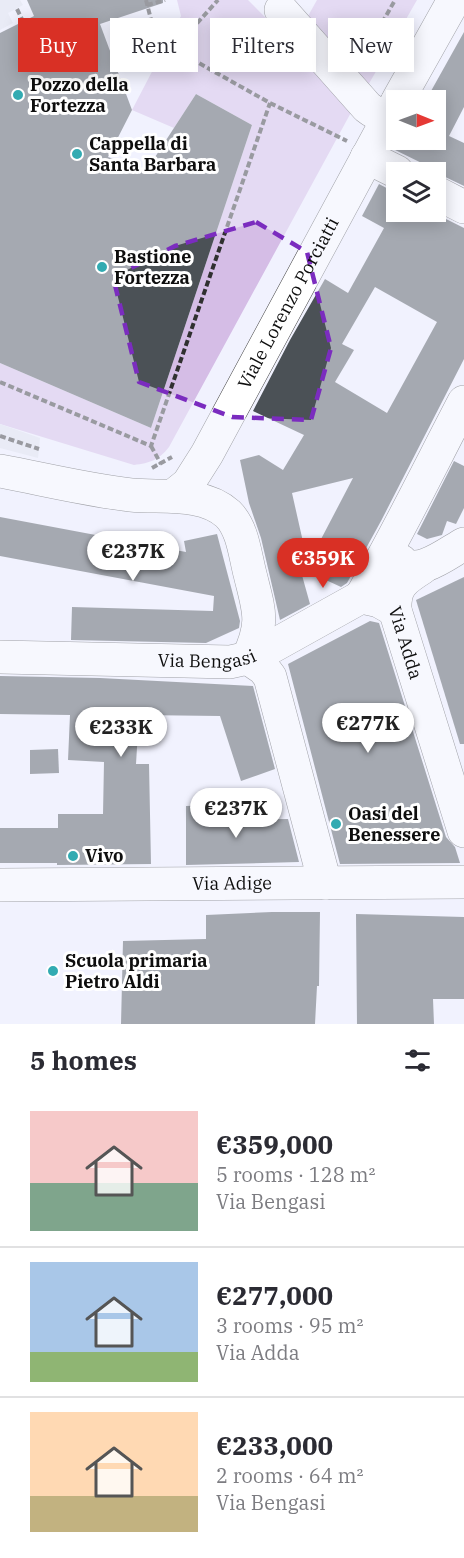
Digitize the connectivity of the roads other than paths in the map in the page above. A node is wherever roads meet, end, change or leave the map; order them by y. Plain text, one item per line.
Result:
1 (454, 0) edge
2 (281, 10) dead end
3 (404, 90) edge
4 (386, 113) edge
5 (386, 115) edge
6 (353, 150) junction
7 (386, 166) edge
8 (446, 198) edge
9 (464, 207) edge
10 (464, 402) edge
11 (0, 471) edge
12 (173, 496) junction
13 (400, 524) junction
14 (464, 544) edge
15 (422, 568) junction
16 (361, 597) junction
17 (395, 610) junction
18 (0, 657) edge
19 (248, 658) junction
20 (458, 792) edge
21 (464, 831) edge
22 (464, 882) edge
23 (325, 883) junction
24 (0, 885) edge

1 - 3 street, Viale Lorenzo Porciatti
2 - 4 street
5 - 6 street, Viale Lorenzo Porciatti
6 - 7 street
6 - 12 street, Viale Lorenzo Porciatti
8 - 9 street
10 - 13 street
11 - 12 street
12 - 19 street
13 - 15 street
13 - 16 street
14 - 15 street, Via Adda
15 - 17 street, Via Adda
16 - 17 street
16 - 19 street, Via Bengasi
17 - 20 street, Via Adda
18 - 19 street, Via Bengasi
19 - 23 street
20 - 21 street, Via Adda
22 - 23 street, Via Adige
23 - 24 street, Via Adige

